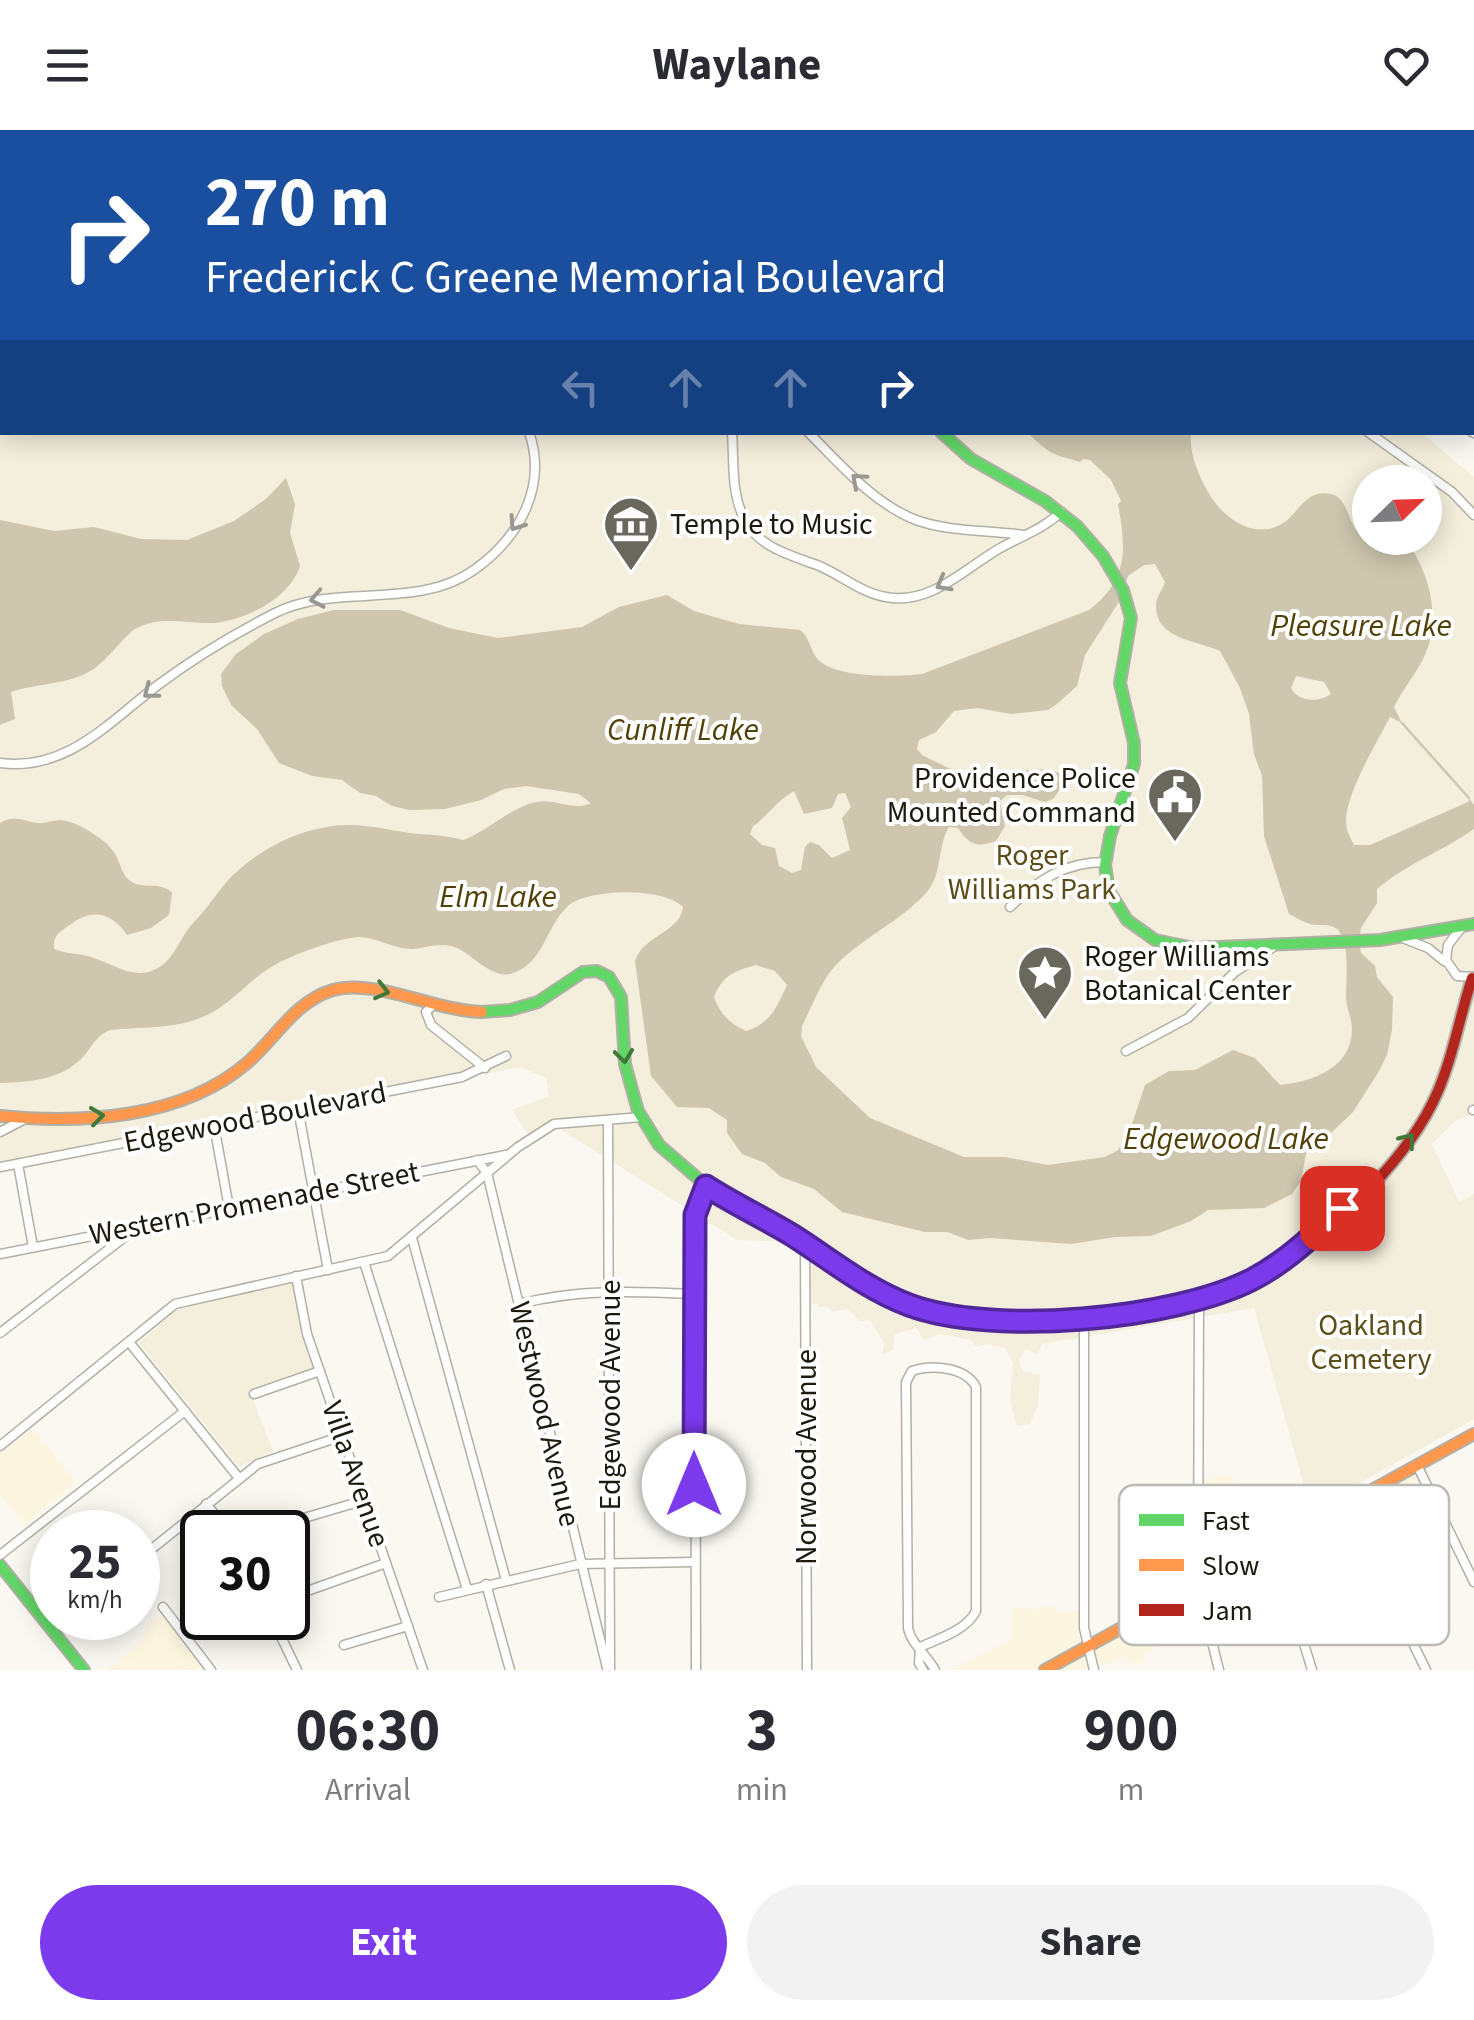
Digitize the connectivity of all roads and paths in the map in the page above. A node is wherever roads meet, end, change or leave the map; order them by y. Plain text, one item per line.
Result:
1 (531, 435) edge
2 (732, 435) edge
3 (811, 435) edge
4 (944, 435) edge
5 (1372, 435) edge
6 (1061, 512) junction
7 (1474, 516) edge
8 (1028, 536) junction
9 (0, 763) edge
10 (1104, 862) junction
11 (1010, 907) dead end
12 (1471, 924) edge
13 (1400, 938) junction
14 (1272, 948) junction
15 (1450, 971) junction
16 (1473, 978) edge
17 (432, 1006) junction
18 (1126, 1051) dead end
19 (506, 1056) dead end
20 (485, 1068) junction
21 (298, 1109) junction
22 (0, 1116) edge
23 (642, 1117) junction
24 (27, 1120) junction
25 (608, 1120) junction
26 (214, 1125) junction
27 (0, 1132) edge
28 (509, 1154) junction
29 (478, 1160) junction
30 (18, 1164) junction
31 (0, 1167) edge
32 (487, 1173) junction
33 (706, 1186) junction
34 (313, 1191) junction
35 (228, 1208) junction
36 (138, 1226) junction
37 (412, 1238) junction
38 (805, 1244) junction
39 (33, 1247) junction
40 (0, 1254) edge
41 (364, 1262) junction
42 (328, 1270) junction
43 (296, 1276) junction
44 (609, 1290) junction
45 (694, 1294) junction
46 (1199, 1299) junction
47 (519, 1304) junction
48 (1084, 1318) junction
49 (0, 1333) edge
50 (129, 1342) junction
51 (320, 1370) junction
52 (254, 1394) dead end
53 (185, 1411) junction
54 (1474, 1434) edge
55 (342, 1436) junction
56 (0, 1446) edge
57 (1417, 1465) junction
58 (238, 1477) junction
59 (1198, 1485) edge
60 (1380, 1485) edge
61 (1427, 1485) edge
62 (365, 1500) junction
63 (206, 1504) junction
64 (211, 1510) edge
65 (310, 1516) edge
66 (1449, 1531) edge
67 (160, 1542) edge
68 (0, 1555) edge
69 (695, 1562) junction
70 (386, 1563) junction
71 (612, 1563) junction
72 (580, 1564) junction
73 (0, 1565) edge
74 (506, 1580) junction
75 (1474, 1582) edge
76 (486, 1584) junction
77 (467, 1589) junction
78 (310, 1590) dead end
79 (438, 1597) dead end
80 (30, 1602) edge
81 (163, 1607) dead end
82 (408, 1626) junction
83 (1119, 1629) edge
84 (61, 1640) edge
85 (283, 1640) edge
86 (344, 1645) dead end
87 (1213, 1645) edge
88 (1304, 1645) edge
89 (1414, 1645) edge
90 (1088, 1646) junction
91 (920, 1647) junction
92 (84, 1670) edge
93 (211, 1670) edge
94 (297, 1670) edge
95 (424, 1670) edge
96 (510, 1670) edge
97 (609, 1670) edge
98 (696, 1670) edge
99 (807, 1670) edge
100 (923, 1670) edge
101 (935, 1670) edge
102 (1045, 1670) edge
103 (1094, 1670) edge
104 (1219, 1670) edge
105 (1312, 1670) edge
106 (1426, 1670) edge

1 -> 9 street
8 -> 2 street
8 -> 3 street
4 - 6 street
5 - 7 street
6 - 8 street
6 - 10 street
10 - 11 street
10 - 14 street
12 - 13 street
12 - 15 street
13 - 14 street
13 - 15 street
14 - 18 street
15 - 16 street
46 -> 16 street
17 - 20 street
17 -> 23 street
24 -> 17 street
19 - 20 street, Edgewood Boulevard
20 - 21 street, Edgewood Boulevard
21 - 26 street, Edgewood Boulevard
21 - 34 street
22 - 24 street
23 - 25 street
23 - 33 street
24 - 27 street
25 - 28 street
25 - 44 street, Edgewood Avenue
26 - 30 street, Edgewood Boulevard
26 - 35 street
28 - 29 street, Western Promenade Street
28 - 32 street
29 - 32 street, Westwood Avenue
29 - 34 street, Western Promenade Street
30 - 31 street, Edgewood Boulevard
30 - 39 street
32 - 37 street
32 - 47 street, Westwood Avenue
33 - 38 street
33 - 45 street
34 - 35 street, Western Promenade Street
34 - 42 street
35 - 36 street, Western Promenade Street
36 - 39 street, Western Promenade Street
36 - 49 street
37 - 41 street
37 - 74 street
38 - 48 street
38 - 99 street, Norwood Avenue
39 - 40 street, Western Promenade Street
41 - 42 street
41 - 77 street
42 - 43 street
43 - 50 street
43 - 51 street, Villa Avenue
44 - 45 street
44 - 47 street
44 - 71 street, Edgewood Avenue
45 - 69 street
46 - 48 street
46 - 59 street
47 - 72 street, Westwood Avenue
48 - 90 street
50 - 53 street
50 - 56 street
51 - 52 street
51 - 55 street, Villa Avenue
53 - 58 street
53 - 68 street
54 - 57 street
55 - 58 street
55 - 62 street, Villa Avenue
57 - 60 street
57 - 61 street
58 - 63 street
62 - 65 street
62 - 70 street, Villa Avenue
63 - 64 street
63 - 67 street
66 - 75 street
69 - 71 street
69 - 98 street
70 - 78 street
70 - 82 street, Villa Avenue
71 - 72 street
71 - 97 street, Edgewood Avenue
72 - 74 street
72 - 97 street, Westwood Avenue
73 - 80 street
74 - 76 street
76 - 77 street
76 - 96 street
77 - 79 street
81 - 93 street
82 - 86 street
82 - 95 street, Villa Avenue
83 - 90 street
84 - 92 street
85 - 94 street
87 - 104 street
88 - 105 street
89 - 106 street
90 - 102 street
90 - 103 street
91 - 91 street
91 - 100 street
91 - 101 street

